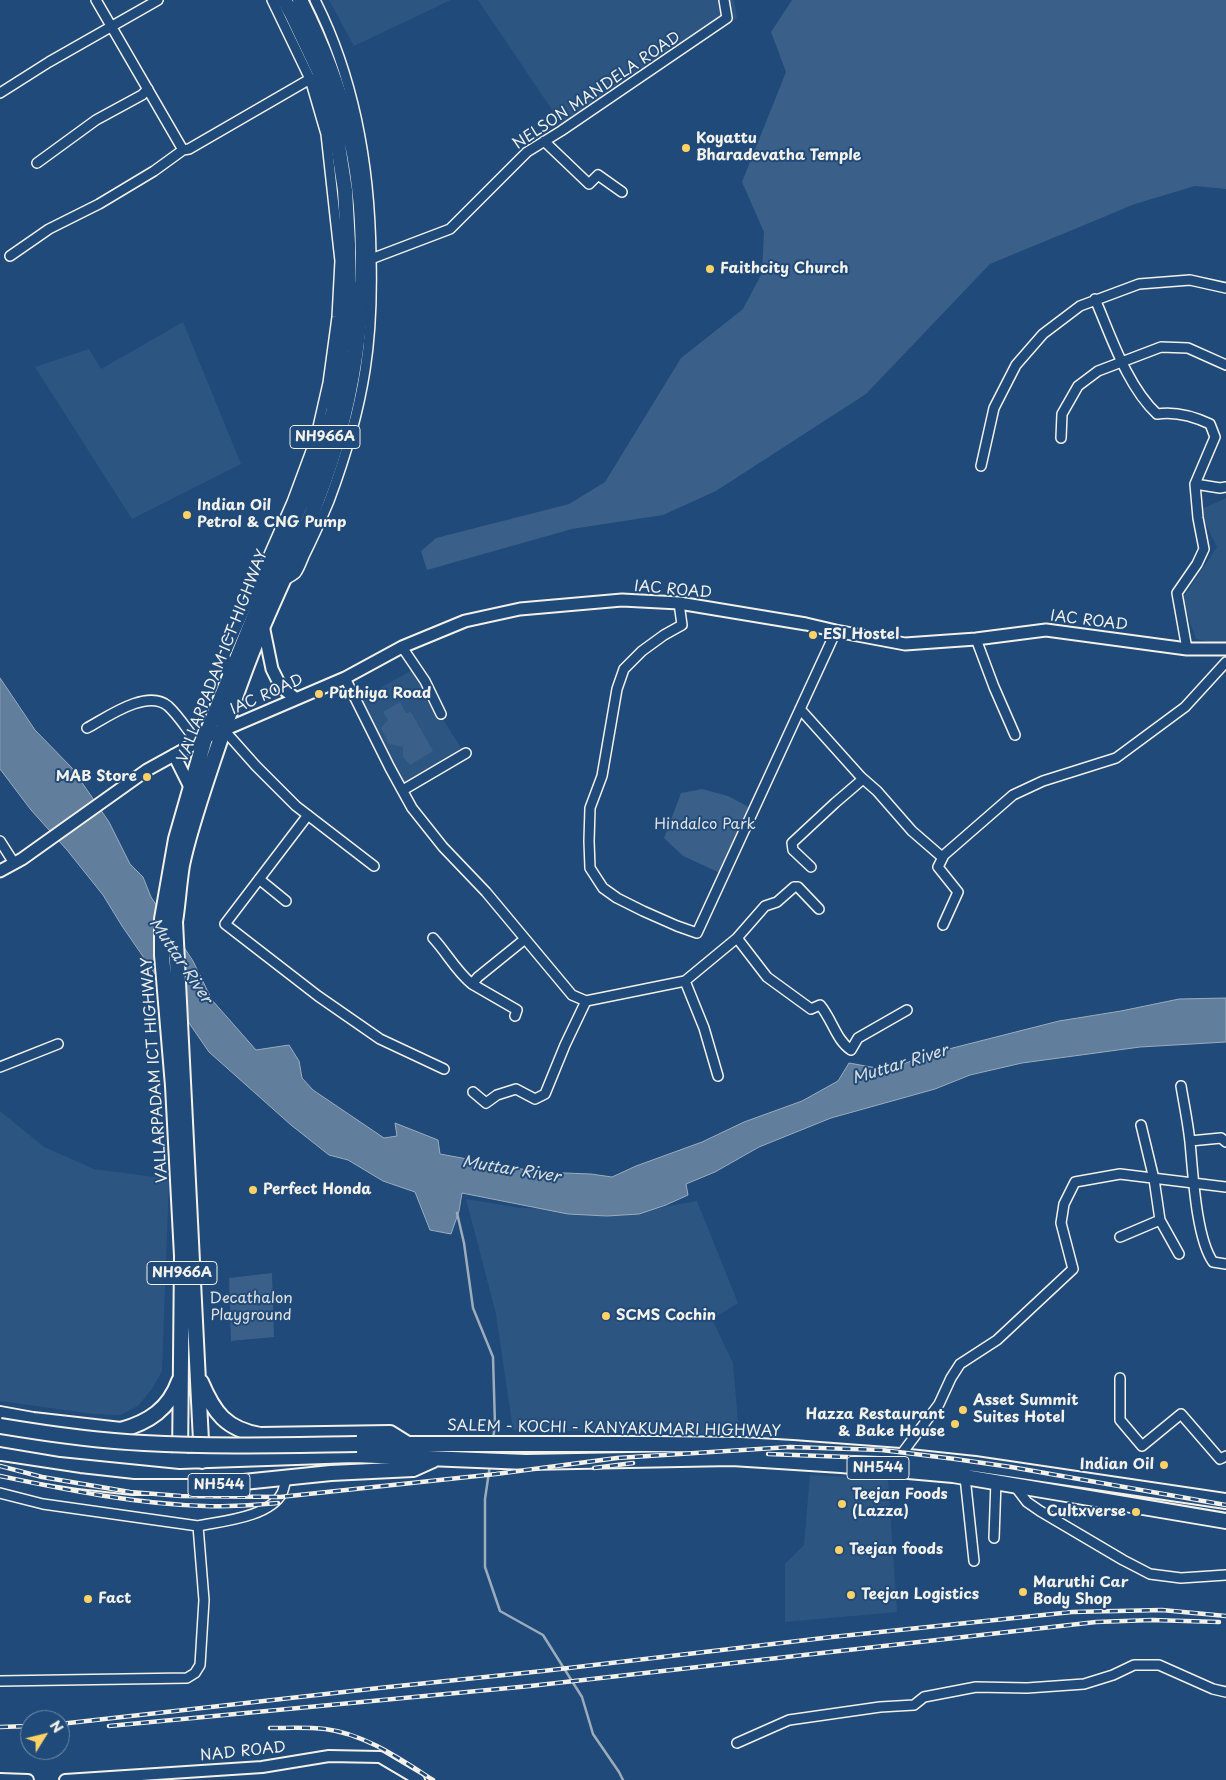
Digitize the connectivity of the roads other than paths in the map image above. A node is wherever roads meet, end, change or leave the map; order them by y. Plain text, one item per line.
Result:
1 (96, 0) edge
2 (158, 0) edge
3 (272, 0) edge
4 (284, 0) edge
5 (300, 0) edge
6 (315, 0) edge
7 (724, 0) edge
8 (112, 27) junction
9 (310, 80) junction
10 (148, 89) junction
11 (0, 93) edge
12 (544, 140) junction
13 (183, 150) junction
14 (36, 163) dead end
15 (622, 192) dead end
16 (10, 256) dead end
17 (371, 259) junction
18 (1226, 288) edge
19 (1095, 299) junction
20 (1122, 361) junction
21 (1226, 364) edge
22 (1061, 438) dead end
23 (981, 466) dead end
24 (1195, 484) junction
25 (1226, 487) edge
26 (282, 582) junction
27 (679, 603) junction
28 (263, 625) junction
29 (836, 631) junction
30 (976, 639) junction
31 (402, 647) junction
32 (1187, 649) junction
33 (1226, 649) edge
34 (1226, 662) edge
35 (345, 678) junction
36 (229, 679) junction
37 (295, 698) junction
38 (800, 709) junction
39 (441, 714) dead end
40 (87, 728) dead end
41 (224, 730) junction
42 (1015, 735) dead end
43 (201, 740) junction
44 (466, 753) dead end
45 (174, 755) junction
46 (863, 780) junction
47 (191, 788) junction
48 (403, 790) junction
49 (308, 815) junction
50 (0, 840) edge
51 (942, 857) junction
52 (18, 861) junction
53 (177, 862) junction
54 (374, 866) dead end
55 (810, 867) dead end
56 (0, 871) edge
57 (259, 879) junction
58 (286, 901) dead end
59 (819, 909) dead end
60 (943, 925) dead end
61 (433, 938) dead end
62 (737, 938) junction
63 (525, 939) junction
64 (685, 981) junction
65 (472, 984) junction
66 (586, 1001) junction
67 (907, 1010) dead end
68 (515, 1016) dead end
69 (58, 1044) dead end
70 (0, 1067) edge
71 (444, 1069) dead end
72 (718, 1076) dead end
73 (179, 1086) junction
74 (1181, 1086) dead end
75 (473, 1092) dead end
76 (1141, 1125) dead end
77 (1190, 1141) junction
78 (1226, 1142) edge
79 (1154, 1179) junction
80 (1193, 1182) junction
81 (1226, 1187) edge
82 (1160, 1220) junction
83 (1120, 1237) dead end
84 (1179, 1254) dead end
85 (1226, 1264) edge
86 (181, 1374) junction
87 (198, 1374) junction
88 (1120, 1378) dead end
89 (0, 1414) edge
90 (0, 1426) edge
91 (0, 1439) edge
92 (406, 1443) junction
93 (900, 1456) junction
94 (1226, 1456) edge
95 (436, 1459) junction
96 (180, 1461) junction
97 (202, 1461) junction
98 (0, 1469) edge
99 (965, 1477) junction
100 (286, 1478) junction
101 (996, 1482) junction
102 (1014, 1485) junction
103 (0, 1493) edge
104 (1226, 1501) edge
105 (1226, 1521) edge
106 (198, 1526) junction
107 (994, 1538) dead end
108 (974, 1561) dead end
109 (1226, 1574) edge
110 (0, 1682) edge
111 (1226, 1692) edge
112 (737, 1743) dead end
113 (0, 1779) edge
114 (28, 1780) edge
115 (65, 1780) edge
116 (419, 1780) edge

1 - 8 street
2 - 8 street
3 - 9 street
4 - 36 highway, VALLARPADAM ICT HIGHWAY / NH966A
5 - 26 highway, VALLARPADAM ICT HIGHWAY / NH966A
6 - 17 street
7 - 12 street, NELSON MANDELA ROAD
8 - 10 street
8 - 11 street
9 - 13 street
9 - 36 street
10 - 13 street
10 - 14 street
12 - 15 street
12 - 17 street, NELSON MANDELA ROAD
13 - 16 street
17 - 26 street
18 - 19 street
19 - 20 street
19 - 23 street
20 - 21 street
20 - 22 street
20 - 24 street
24 - 25 street
24 - 32 street
26 - 28 highway, VALLARPADAM ICT HIGHWAY / NH966A
27 - 29 main road, IAC ROAD
27 - 31 main road, IAC ROAD
27 - 38 street
28 - 37 main road
28 - 41 highway, VALLARPADAM ICT HIGHWAY / NH966A
29 - 30 main road, IAC ROAD
29 - 38 street
30 - 32 main road, IAC ROAD
30 - 42 street
31 - 35 main road, IAC ROAD
31 - 39 street
32 - 33 main road, IAC ROAD
34 - 51 street
35 - 37 main road, IAC ROAD
35 - 48 street
36 - 43 highway, VALLARPADAM ICT HIGHWAY / NH966A
37 - 41 main road, IAC ROAD
38 - 46 street
40 - 43 street
41 - 43 main road, IAC ROAD
41 - 49 street
41 - 53 highway, VALLARPADAM ICT HIGHWAY / NH966A
43 - 45 main road, IAC ROAD
43 - 47 highway, VALLARPADAM ICT HIGHWAY / NH966A
44 - 48 street
45 - 47 main road
45 - 52 main road, IAC ROAD
46 - 51 street
46 - 55 street
47 - 53 highway, VALLARPADAM ICT HIGHWAY / NH966A
48 - 63 street
49 - 54 street
49 - 57 street
50 - 52 street
51 - 60 street
52 - 56 main road, IAC ROAD
53 - 73 highway, VALLARPADAM ICT HIGHWAY / NH966A
57 - 58 street
57 - 71 street
59 - 62 street
61 - 65 street
62 - 64 street
62 - 67 street
63 - 65 street
63 - 66 street
64 - 66 street
64 - 72 street
65 - 68 street
66 - 75 street
69 - 70 street
73 - 86 highway, VALLARPADAM ICT HIGHWAY / NH966A
73 - 87 highway, VALLARPADAM ICT HIGHWAY / NH966A
74 - 77 street
76 - 79 street
77 - 78 street
77 - 80 street
79 - 80 street
79 - 82 street
79 - 93 street
80 - 81 street
80 - 85 street
82 - 83 street
82 - 84 street
86 - 89 highway
86 - 96 highway, VALLARPADAM ICT HIGHWAY / NH966A
87 - 92 highway
87 - 97 highway, VALLARPADAM ICT HIGHWAY / NH966A
88 - 94 street
90 - 92 highway, SALEM - KOCHI - KANYAKUMARI HIGHWAY / NH544, bridge
91 - 96 highway, SALEM - KOCHI - KANYAKUMARI HIGHWAY
92 - 93 highway, SALEM - KOCHI - KANYAKUMARI HIGHWAY / NH544
93 - 104 highway, SALEM - KOCHI - KANYAKUMARI HIGHWAY / NH544
95 - 97 highway, SALEM - KOCHI - KANYAKUMARI HIGHWAY
95 - 99 highway, SALEM - KOCHI - KANYAKUMARI HIGHWAY / NH544
95 - 100 highway, NH544
96 - 97 highway, SALEM - KOCHI - KANYAKUMARI HIGHWAY
98 - 100 highway, NH544
99 - 101 highway, SALEM - KOCHI - KANYAKUMARI HIGHWAY / NH544
99 - 108 street
100 - 106 street
101 - 102 highway, SALEM - KOCHI - KANYAKUMARI HIGHWAY / NH544
101 - 107 street
102 - 105 highway, SALEM - KOCHI - KANYAKUMARI HIGHWAY / NH544
102 - 109 street
103 - 106 street
106 - 110 street
111 - 112 street
113 - 114 street
115 - 116 street, NAD ROAD

